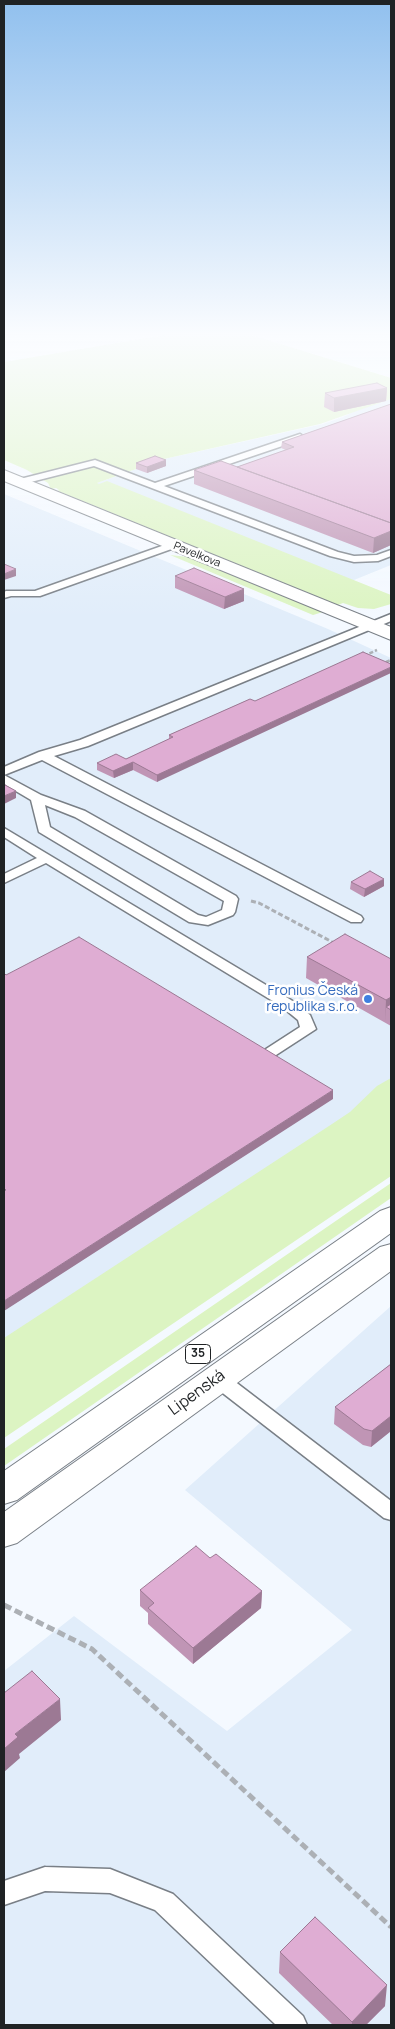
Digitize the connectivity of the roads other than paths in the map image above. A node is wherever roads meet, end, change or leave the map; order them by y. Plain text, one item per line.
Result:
1 (305, 435) edge
2 (12, 479) edge
3 (155, 486) junction
4 (173, 545) junction
5 (391, 552) edge
6 (4, 595) edge
7 (391, 617) edge
8 (370, 625) junction
9 (388, 640) edge
10 (43, 755) junction
11 (4, 771) edge
12 (4, 779) edge
13 (37, 798) junction
14 (4, 832) edge
15 (47, 858) junction
16 (4, 878) edge
17 (356, 919) dead end
18 (271, 1052) edge
19 (391, 1218) edge
20 (391, 1255) edge
21 (218, 1379) junction
22 (4, 1490) edge
23 (391, 1512) edge
24 (4, 1532) edge
25 (4, 1893) edge
26 (294, 2025) edge

1 - 3 lane
2 - 3 lane
2 - 4 main road, Pavelkova
3 - 5 lane
4 - 6 lane
4 - 8 main road, Pavelkova
7 - 8 lane
8 - 9 main road, Pavelkova
8 - 10 lane
10 - 11 lane
10 - 17 lane
12 - 13 lane
13 - 13 lane
14 - 15 lane
15 - 16 lane
15 - 18 lane
19 - 22 main road, 35
20 - 21 main road, Lipenská / 35
21 - 23 lane
21 - 24 main road, Lipenská / 35
25 - 26 lane

